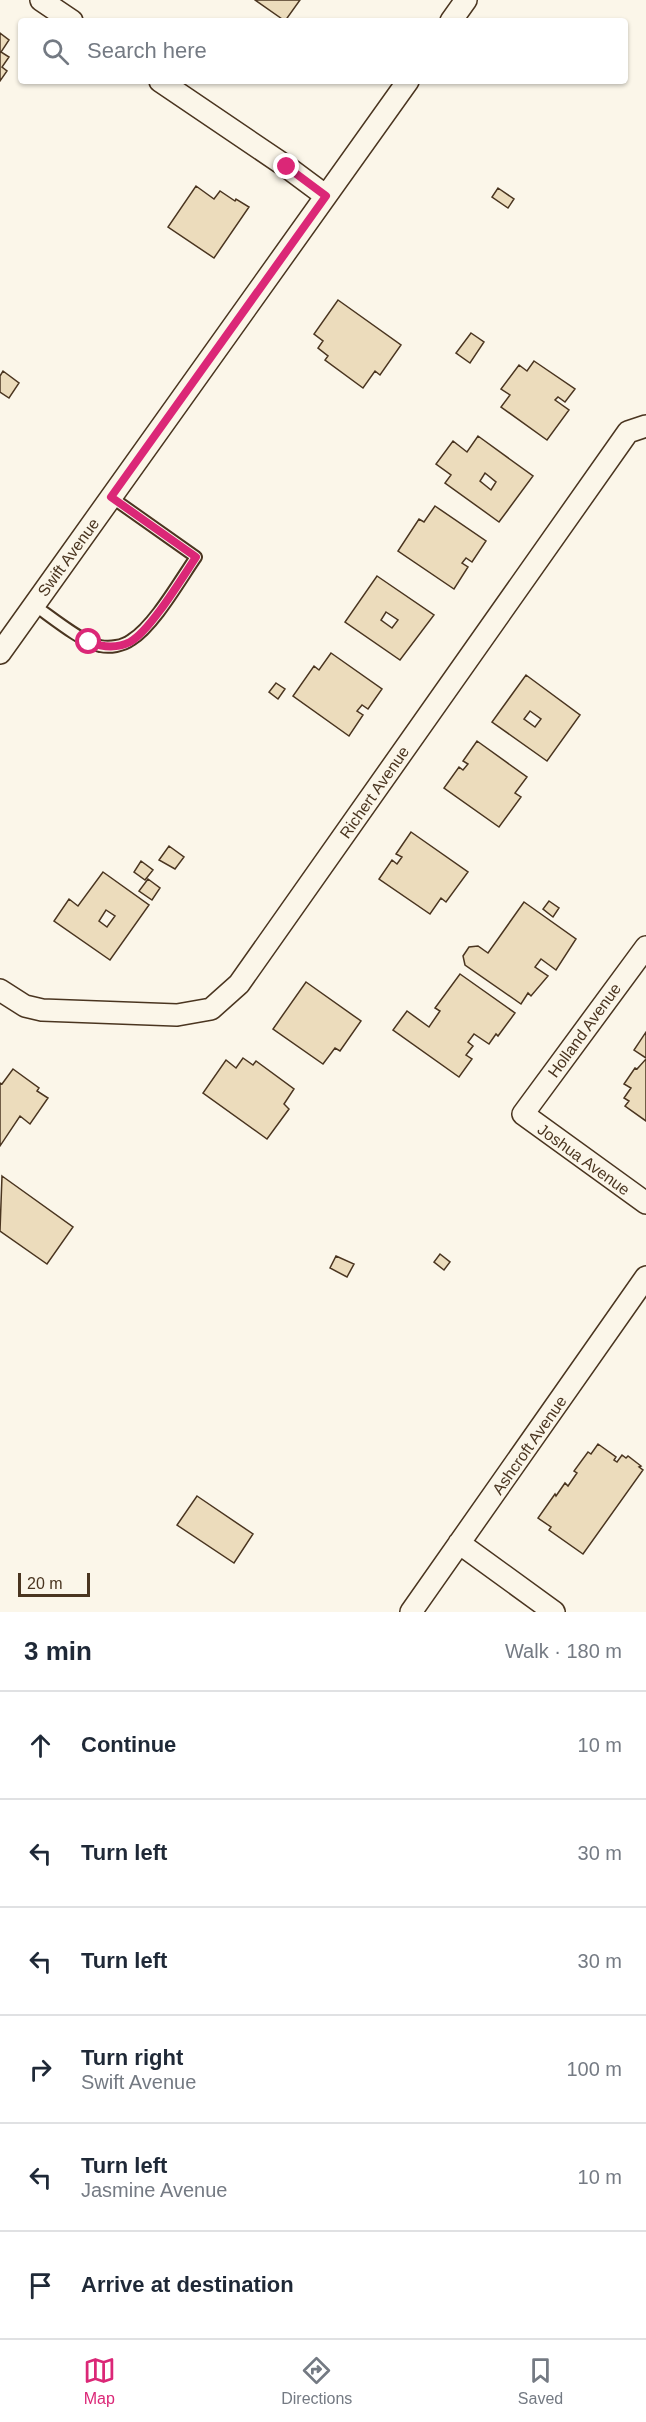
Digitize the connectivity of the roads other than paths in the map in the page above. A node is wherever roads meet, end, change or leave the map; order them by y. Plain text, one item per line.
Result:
1 (41, 0) edge
2 (465, 0) edge
3 (68, 18) edge
4 (453, 18) edge
5 (164, 84) edge
6 (406, 84) edge
7 (326, 196) junction
8 (646, 426) edge
9 (111, 497) junction
10 (34, 605) junction
11 (0, 653) edge
12 (646, 947) edge
13 (0, 990) edge
14 (523, 1114) joint
15 (646, 1203) edge
16 (646, 1277) edge
17 (459, 1543) junction
18 (411, 1612) edge
19 (554, 1612) edge

1 - 3 street
2 - 4 street
5 - 7 street
6 - 7 street, Swift Avenue
7 - 9 street, Swift Avenue
8 - 13 street, Richert Avenue
9 - 10 street, Swift Avenue
9 - 10 lane
10 - 11 street, Swift Avenue
12 - 14 street, Holland Avenue
14 - 15 street, Joshua Avenue
16 - 17 street, Ashcroft Avenue
17 - 18 street, Ashcroft Avenue
17 - 19 street

